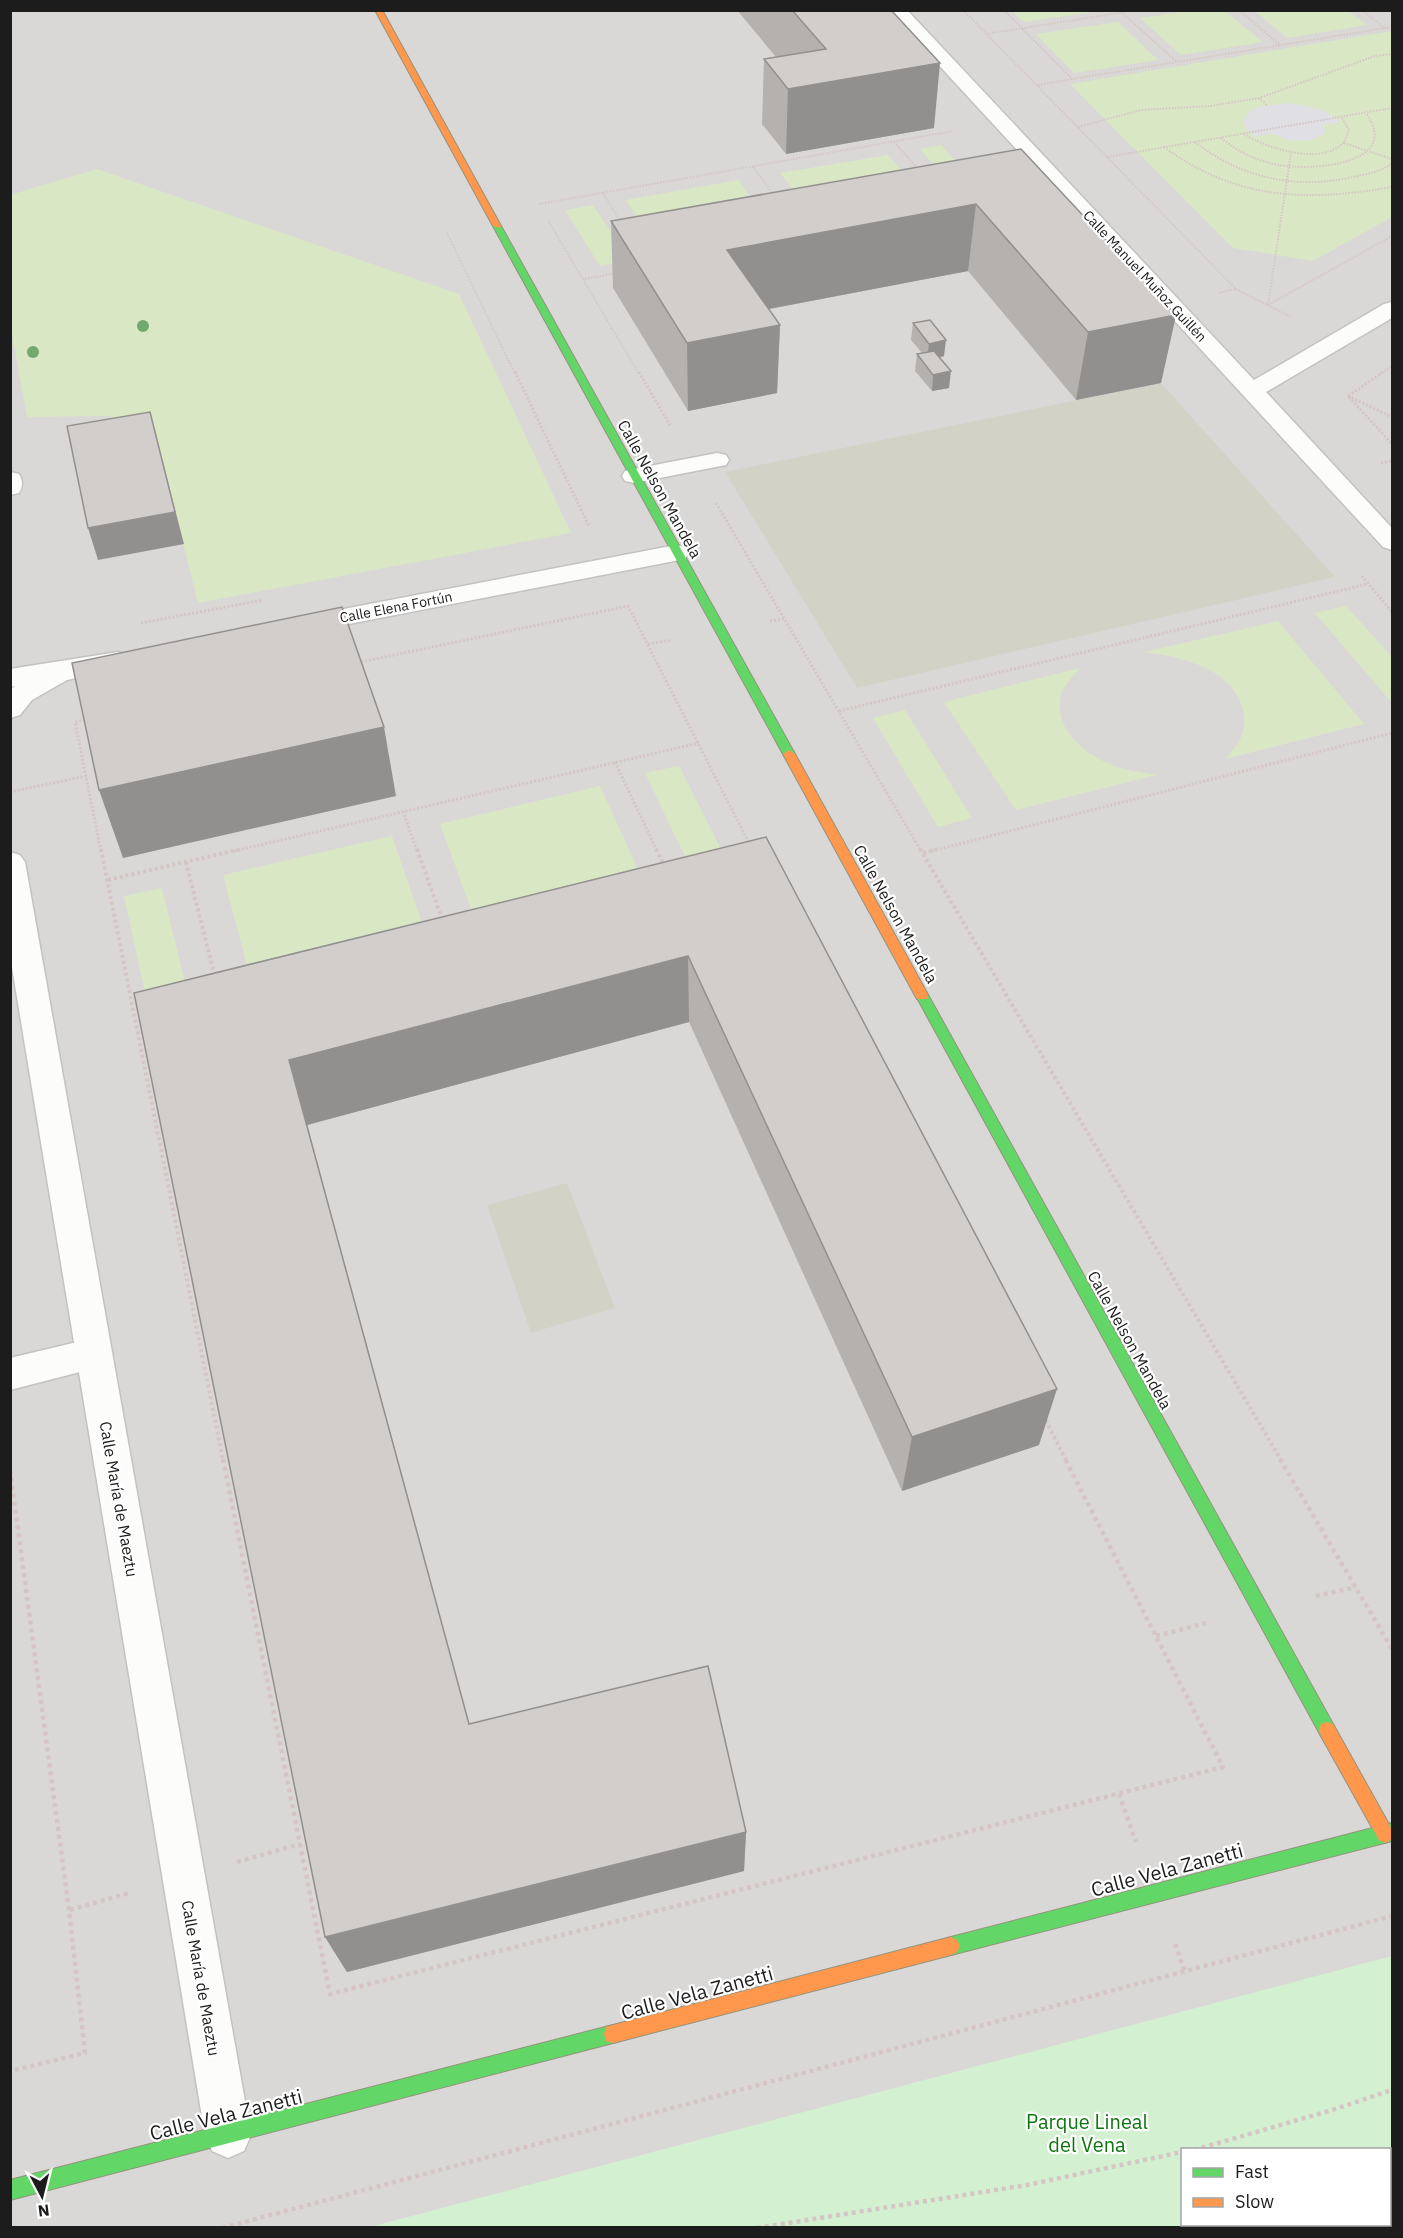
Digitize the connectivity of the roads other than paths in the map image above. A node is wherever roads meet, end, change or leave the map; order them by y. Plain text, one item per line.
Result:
1 (378, 10) edge
2 (897, 10) edge
3 (1392, 309) edge
4 (1251, 391) junction
5 (706, 462) road end
6 (634, 476) junction
7 (10, 479) edge
8 (10, 488) edge
9 (1392, 542) edge
10 (676, 553) junction
11 (277, 630) edge
12 (136, 657) edge
13 (66, 671) junction
14 (10, 678) edge
15 (10, 709) edge
16 (10, 862) edge
17 (94, 1354) junction
18 (10, 1374) edge
19 (1389, 1833) edge
20 (228, 2135) junction
21 (10, 2190) edge

1 - 6 street, Calle Nelson Mandela
2 - 4 street, Calle Manuel Muñoz Guillén
3 - 4 street
4 - 9 street, Calle Manuel Muñoz Guillén
5 - 6 street
6 - 10 street, Calle Nelson Mandela
7 - 8 street
10 - 11 street, Calle Elena Fortún
10 - 19 street, Calle Nelson Mandela
12 - 13 street
13 - 14 street
13 - 15 street
16 - 17 street, Calle María de Maeztu
17 - 18 street
17 - 20 street, Calle María de Maeztu
19 - 20 street, Calle Vela Zanetti
20 - 21 street, Calle Vela Zanetti

